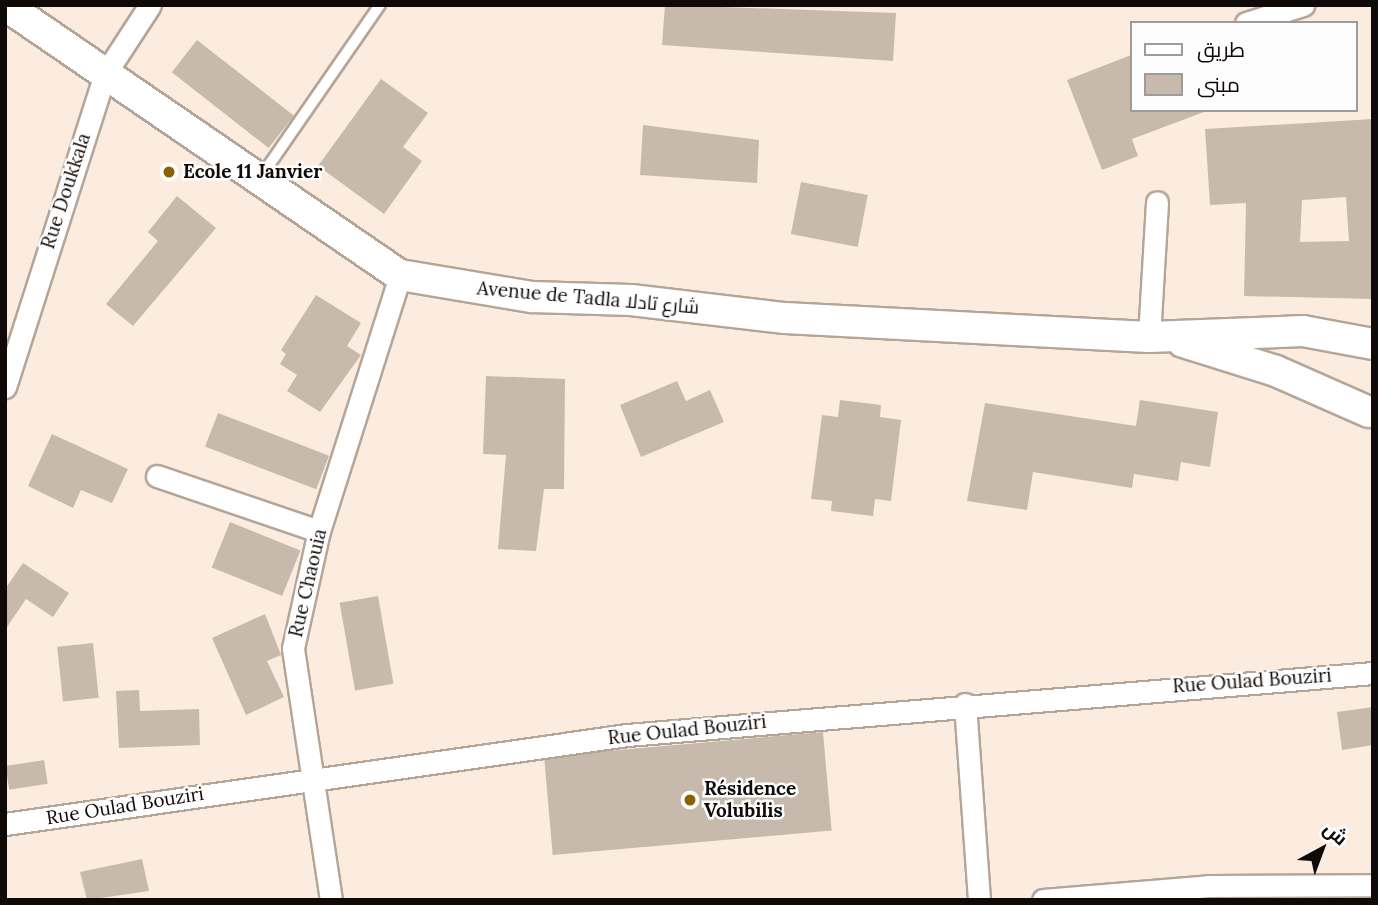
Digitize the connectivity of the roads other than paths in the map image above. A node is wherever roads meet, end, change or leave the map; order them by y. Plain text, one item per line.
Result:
1 (5, 5) edge
2 (150, 5) edge
3 (380, 5) edge
4 (1303, 5) edge
5 (1251, 21) edge
6 (105, 74) junction
7 (258, 180) junction
8 (1157, 202) dead end
9 (400, 275) junction
10 (1159, 337) junction
11 (1373, 344) edge
12 (5, 387) edge
13 (1371, 408) edge
14 (157, 476) dead end
15 (319, 531) junction
16 (1373, 673) edge
17 (965, 704) junction
18 (310, 778) junction
19 (5, 824) edge
20 (1373, 885) edge
21 (1329, 893) edge
22 (1148, 895) edge
23 (331, 900) edge
24 (979, 900) edge
25 (1043, 900) edge

1 - 6 main road, Avenue de Tadla شارع تادلا
2 - 6 street, Rue Doukkala
3 - 7 lane
4 - 5 street
6 - 7 main road, Avenue de Tadla شارع تادلا
6 - 12 street, Rue Doukkala
7 - 9 main road, Avenue de Tadla شارع تادلا
8 - 10 street
9 - 10 main road, Avenue de Tadla شارع تادلا
9 - 15 street, Rue Chaouia
10 - 11 main road, Avenue de Tadla شارع تادلا
10 - 13 main road, Avenue de Tadla شارع تادلا
14 - 15 street
15 - 18 street, Rue Chaouia
16 - 17 street, Rue Oulad Bouziri
17 - 18 street, Rue Oulad Bouziri
17 - 24 street
18 - 19 street, Rue Oulad Bouziri
18 - 23 street, Rue Chaouia
20 - 21 street
21 - 22 street
22 - 25 street

